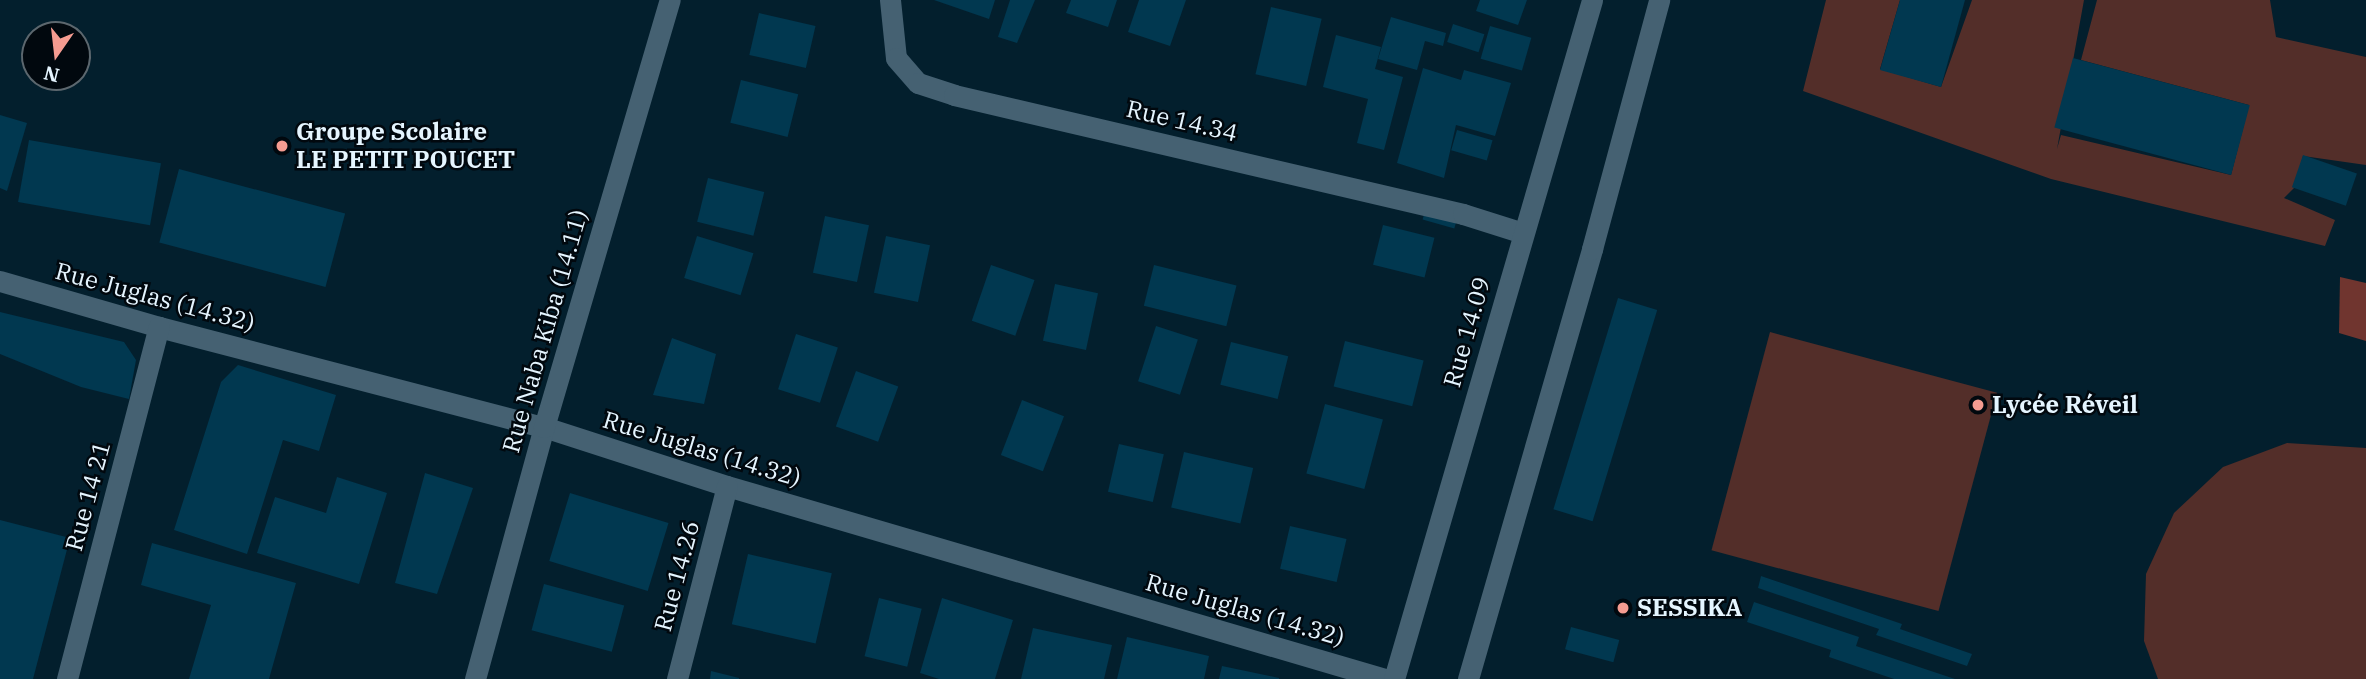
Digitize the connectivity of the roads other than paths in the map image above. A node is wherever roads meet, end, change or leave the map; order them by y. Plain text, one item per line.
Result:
1 (670, 0) edge
2 (890, 0) edge
3 (1592, 0) edge
4 (1659, 0) edge
5 (1523, 233) junction
6 (0, 281) edge
7 (159, 327) junction
8 (544, 427) junction
9 (727, 486) junction
10 (67, 679) edge
11 (475, 679) edge
12 (677, 679) edge
13 (1385, 679) edge
14 (1394, 679) edge
15 (1468, 679) edge

1 - 8 street, Rue Naba Kiba (14.11)
2 - 5 street, Rue 14.34
3 - 5 street, Rue 14.09
4 - 15 street
5 - 14 street, Rue 14.09
6 - 7 street, Rue Juglas (14.32)
7 - 8 street, Rue Juglas (14.32)
7 - 10 street, Rue 14 21
8 - 9 street, Rue Juglas (14.32)
8 - 11 street, Rue Naba Kiba (14.11)
9 - 12 street, Rue 14.26
9 - 13 street, Rue Juglas (14.32)

